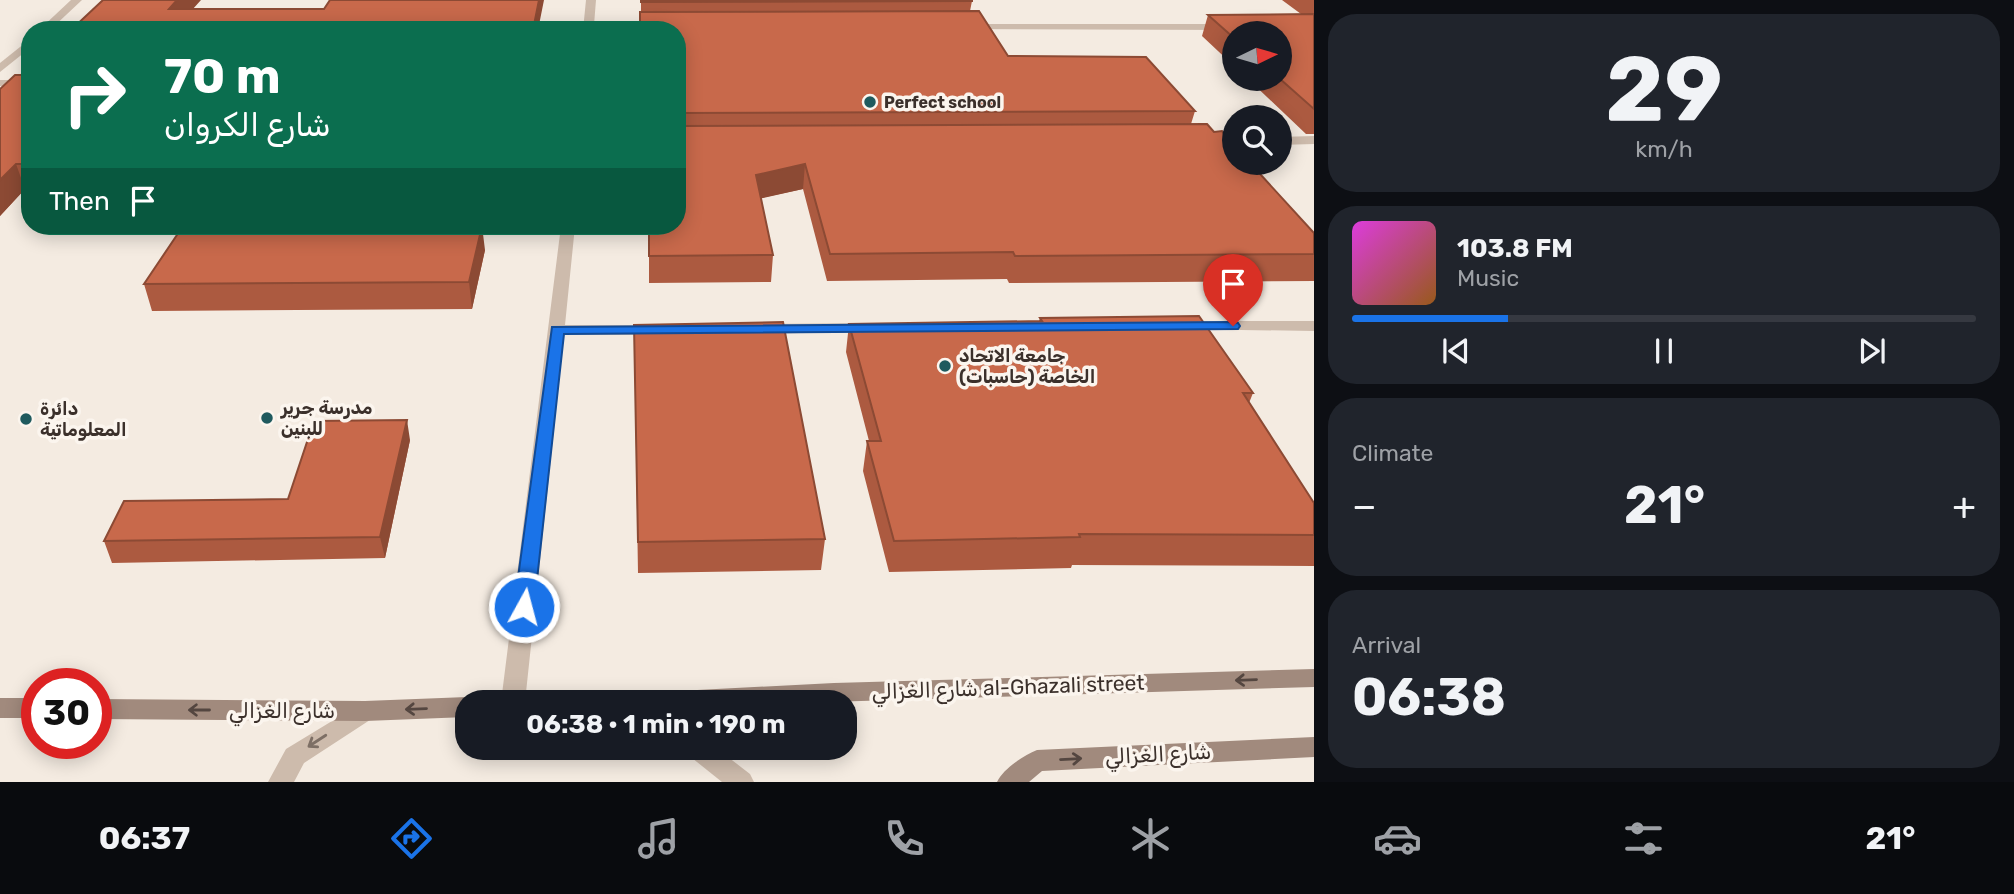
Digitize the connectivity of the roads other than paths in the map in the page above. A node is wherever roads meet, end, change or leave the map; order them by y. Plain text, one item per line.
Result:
1 (77, 0) edge
2 (591, 0) edge
3 (54, 21) edge
4 (589, 21) edge
5 (1222, 26) edge
6 (949, 27) edge
7 (21, 50) edge
8 (0, 69) edge
9 (0, 83) edge
10 (21, 83) edge
11 (1292, 141) edge
12 (1314, 141) edge
13 (567, 235) edge
14 (1163, 326) edge
15 (1314, 326) edge
16 (887, 328) edge
17 (681, 329) edge
18 (750, 329) edge
19 (557, 330) junction
20 (1314, 678) edge
21 (514, 690) edge
22 (857, 691) edge
23 (455, 707) edge
24 (0, 708) edge
25 (21, 708) edge
26 (112, 709) edge
27 (365, 711) junction
28 (1314, 747) edge
29 (713, 760) edge
30 (281, 782) edge
31 (741, 782) edge
32 (1010, 782) edge

1 - 3 street
2 - 4 street
5 - 6 street
7 - 8 street
9 - 10 street
11 - 12 street
13 - 19 street
14 - 15 street
16 - 18 street
17 - 19 street
19 - 21 street
20 -> 22 main road, شارع الغزالي al-Ghazali street
23 -> 27 main road, شارع الغزالي
24 - 25 main road
27 -> 26 main road, شارع الغزالي
27 -> 30 street
32 -> 28 main road, شارع الغزالي
29 - 31 street

